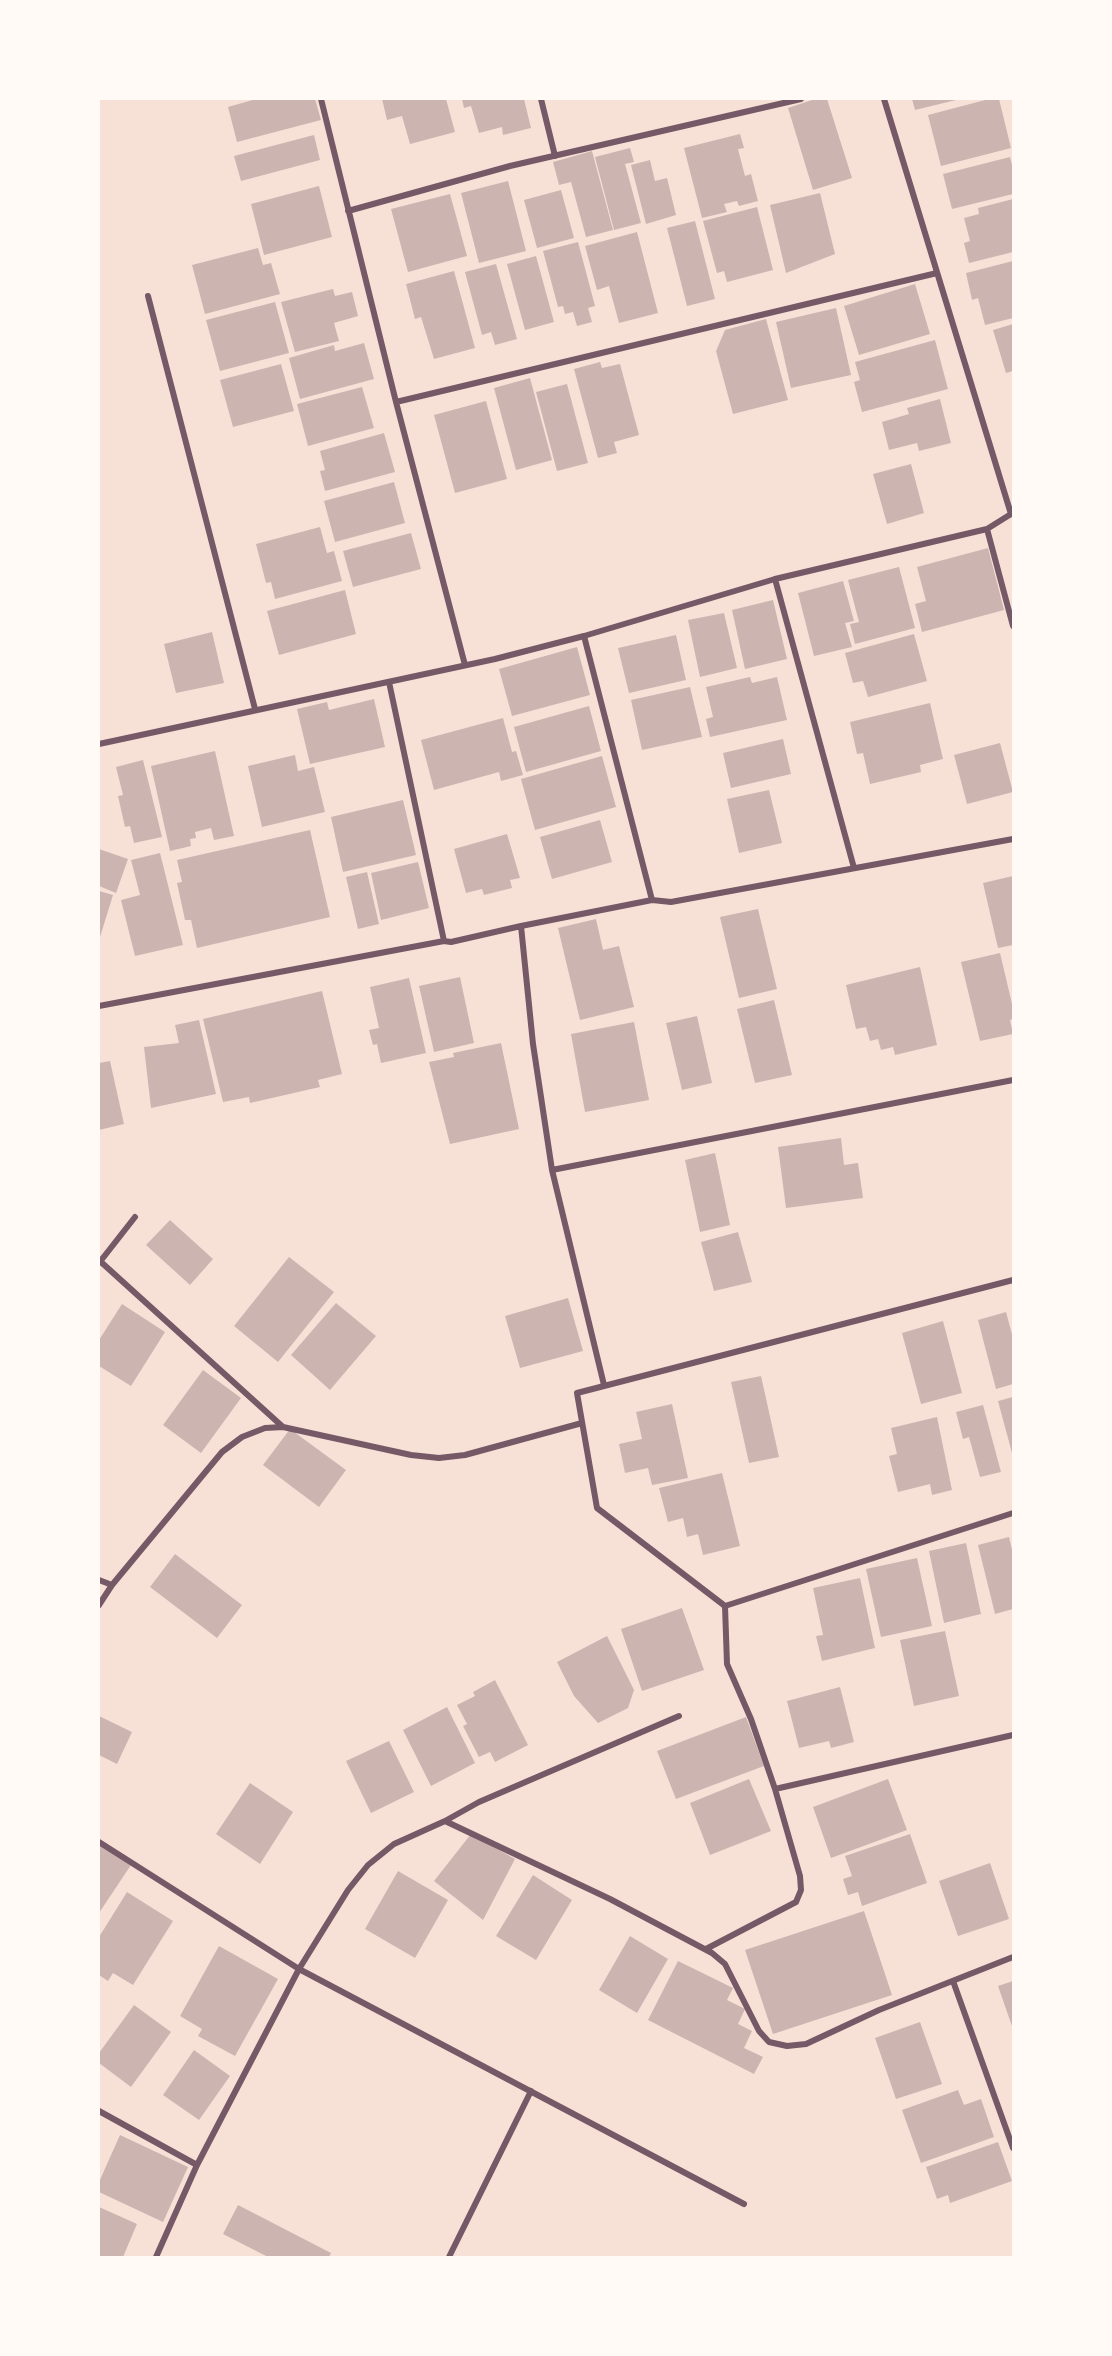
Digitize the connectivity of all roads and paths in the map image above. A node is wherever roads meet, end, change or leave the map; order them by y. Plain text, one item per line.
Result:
1 (321, 99) edge
2 (541, 99) edge
3 (801, 99) edge
4 (884, 99) edge
5 (555, 156) junction
6 (348, 212) junction
7 (937, 273) junction
8 (148, 296) dead end
9 (396, 402) junction
10 (987, 529) junction
11 (775, 579) junction
12 (1013, 626) edge
13 (584, 636) junction
14 (465, 665) junction
15 (389, 682) junction
16 (255, 709) junction
17 (99, 744) edge
18 (1013, 839) edge
19 (854, 868) junction
20 (652, 900) junction
21 (521, 926) junction
22 (444, 941) junction
23 (99, 1006) edge
24 (1013, 1080) edge
25 (552, 1170) junction
26 (135, 1217) dead end
27 (100, 1263) edge
28 (1013, 1280) edge
29 (604, 1385) junction
30 (582, 1424) junction
31 (283, 1426) junction
32 (1013, 1513) edge
33 (99, 1580) edge
34 (112, 1585) junction
35 (99, 1605) edge
36 (725, 1606) junction
37 (679, 1716) dead end
38 (1013, 1735) edge
39 (776, 1789) junction
40 (445, 1821) junction
41 (99, 1842) edge
42 (706, 1949) junction
43 (1013, 1957) edge
44 (299, 1969) junction
45 (953, 1981) junction
46 (531, 2091) junction
47 (99, 2110) edge
48 (1013, 2148) edge
49 (197, 2165) junction
50 (744, 2204) dead end
51 (156, 2257) edge
52 (449, 2257) edge

1 - 6 street
2 - 5 street
3 - 5 street
4 - 7 street
5 - 6 street
6 - 9 street
7 - 9 street
7 - 10 street
8 - 16 street
9 - 14 street
10 - 11 street
10 - 12 street
11 - 13 street
11 - 19 street
13 - 14 street
13 - 20 street
14 - 15 street
15 - 16 street
15 - 22 street
16 - 17 street
18 - 19 street
19 - 20 street
20 - 21 street
21 - 22 street
21 - 25 street
22 - 23 street
24 - 25 street
25 - 29 street
26 - 27 street
27 - 31 street
28 - 29 street
29 - 30 street
30 - 31 street
30 - 36 street
31 - 34 street
32 - 36 street
33 - 34 street
34 - 35 street
36 - 39 street
37 - 40 street
38 - 39 street
39 - 42 street
40 - 42 street
40 - 44 street
41 - 44 street
42 - 45 street
43 - 45 street
44 - 46 street
44 - 49 street
45 - 48 street
46 - 50 street
46 - 52 street
47 - 49 street
49 - 51 street

